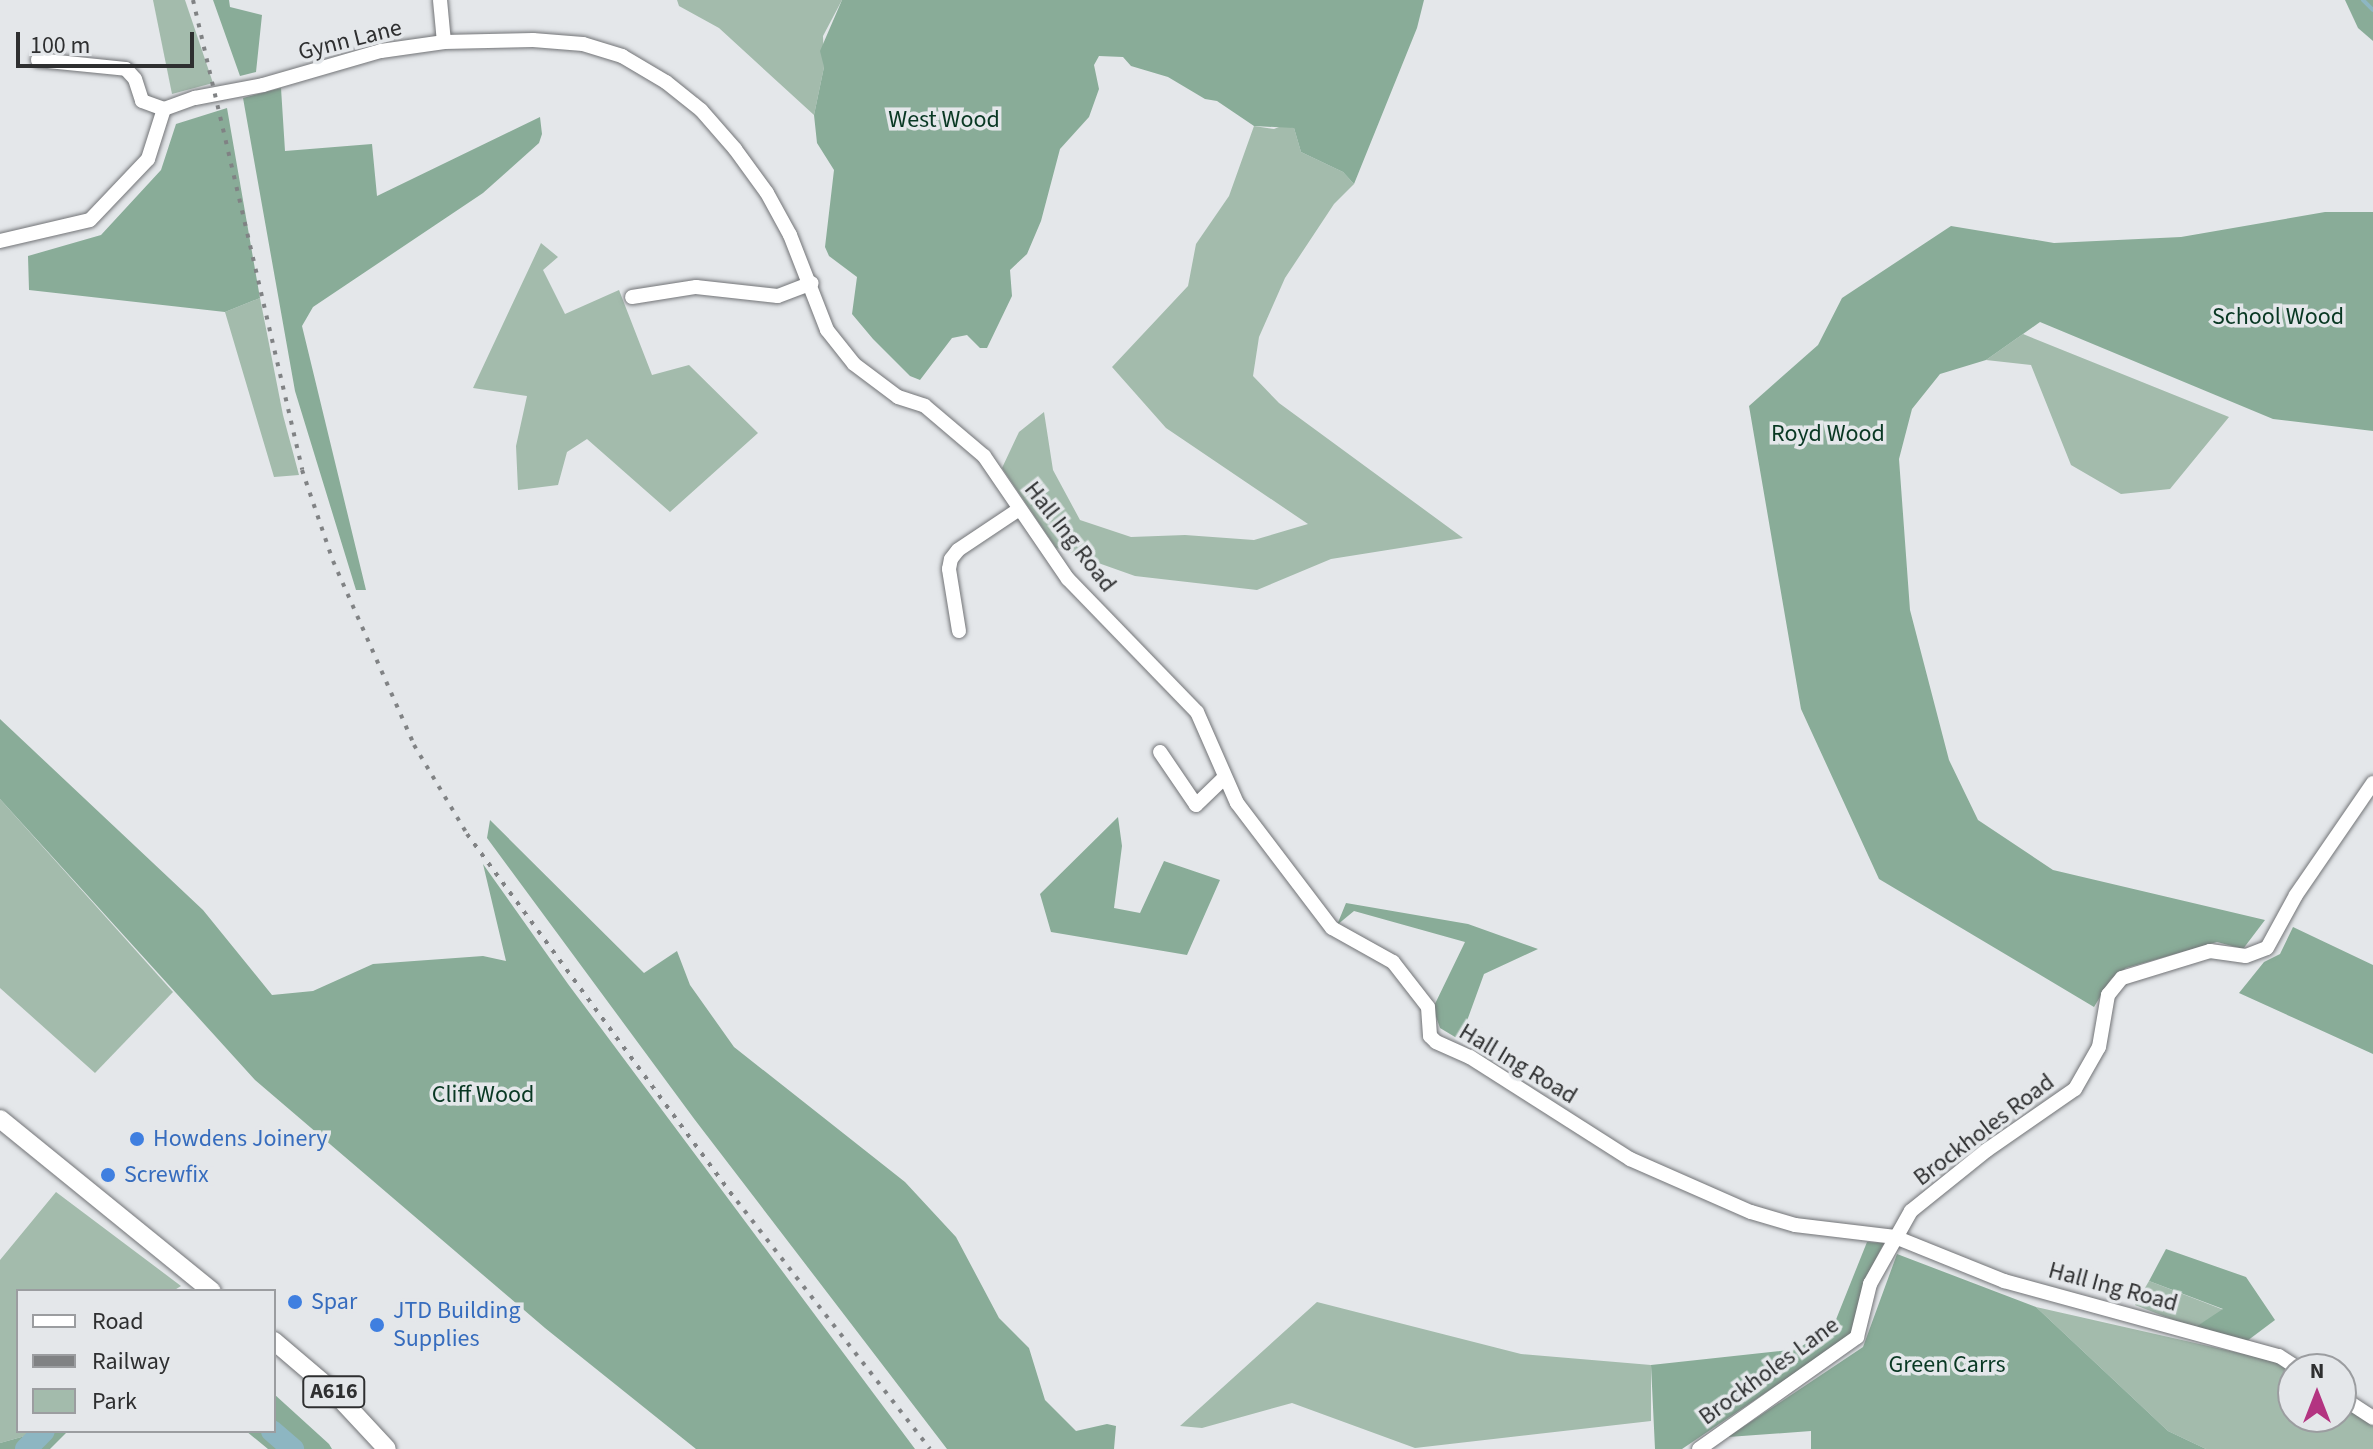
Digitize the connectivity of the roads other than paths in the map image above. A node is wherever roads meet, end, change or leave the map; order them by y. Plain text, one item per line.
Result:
1 (440, 0) edge
2 (444, 42) junction
3 (38, 60) dead end
4 (164, 109) junction
5 (0, 241) edge
6 (812, 283) junction
7 (632, 297) dead end
8 (1018, 510) junction
9 (959, 631) dead end
10 (1160, 752) dead end
11 (1224, 778) junction
12 (2373, 783) edge
13 (0, 1119) edge
14 (1895, 1237) junction
15 (210, 1289) edge
16 (276, 1343) edge
17 (2277, 1355) edge
18 (387, 1449) edge
19 (1699, 1449) edge

1 - 2 street
2 - 4 street, Gynn Lane
2 - 6 street, Gynn Lane
3 - 4 street
4 - 5 street
6 - 7 street
6 - 8 street, Hall Ing Road
8 - 9 street
8 - 11 street, Hall Ing Road
10 - 11 street
11 - 14 street, Hall Ing Road
12 - 14 street, Brockholes Road
13 - 15 main road
14 - 17 street, Hall Ing Road
14 - 19 street, Brockholes Lane
16 - 18 main road, A616

